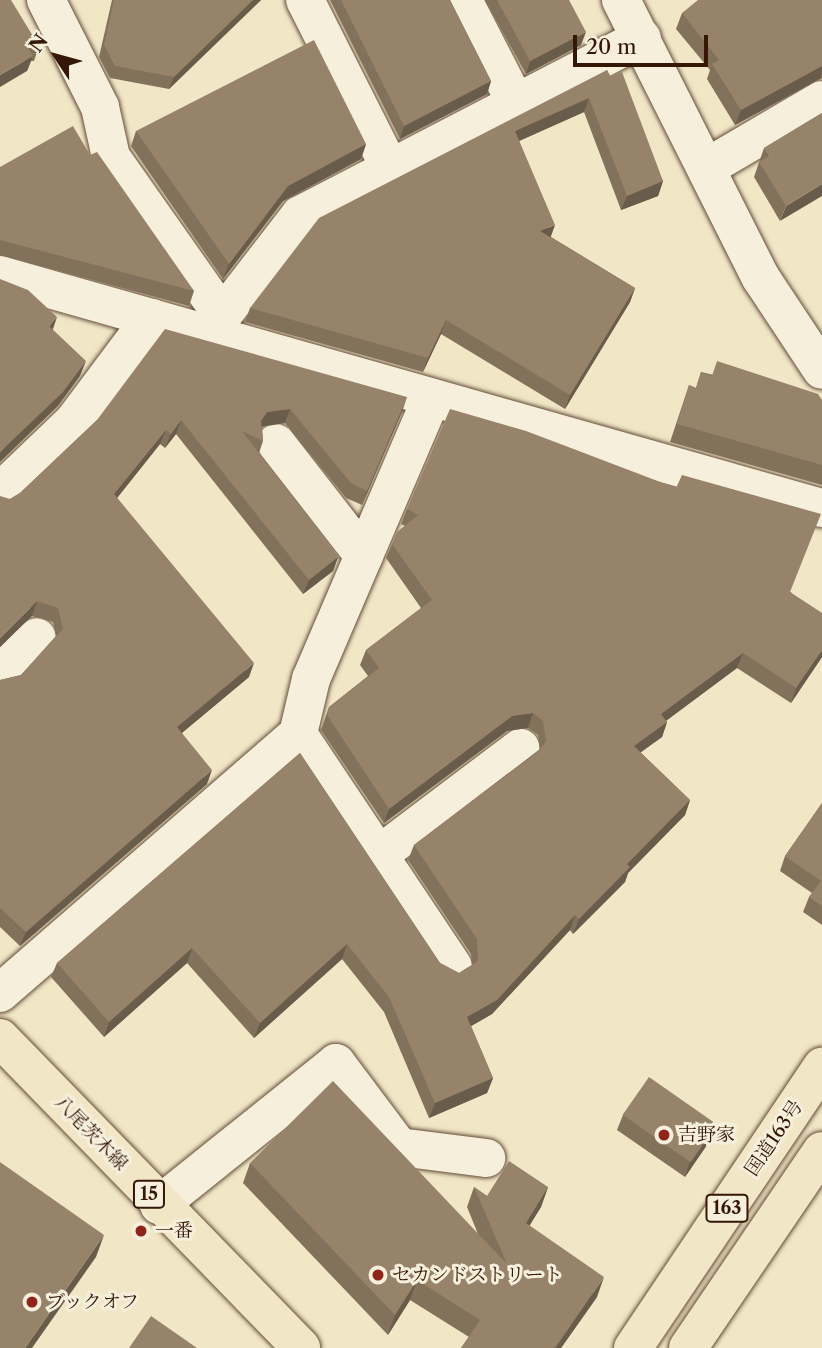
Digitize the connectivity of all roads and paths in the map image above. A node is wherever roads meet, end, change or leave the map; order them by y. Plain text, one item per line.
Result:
1 (46, 0) edge
2 (305, 0) edge
3 (463, 0) edge
4 (634, 13) edge
5 (822, 100) edge
6 (516, 103) junction
7 (706, 168) junction
8 (390, 169) junction
9 (0, 275) edge
10 (150, 317) junction
11 (215, 324) junction
12 (822, 370) edge
13 (431, 399) junction
14 (276, 443) dead end
15 (0, 492) edge
16 (822, 508) edge
17 (364, 555) junction
18 (37, 637) dead end
19 (0, 674) edge
20 (298, 734) junction
21 (520, 748) dead end
22 (380, 854) junction
23 (453, 966) edge
24 (0, 993) edge
25 (0, 1038) edge
26 (822, 1067) edge
27 (822, 1151) edge
28 (486, 1158) dead end
29 (159, 1205) junction
30 (301, 1348) edge
31 (633, 1348) edge
32 (688, 1348) edge

1 - 11 street
2 - 8 street
3 - 6 street
4 - 6 street
4 - 7 street
5 - 7 street
6 - 8 street
7 - 12 street
8 - 11 street
9 - 10 street
10 - 11 street
10 - 15 street
11 - 13 street
13 - 16 street
13 - 17 street
14 - 17 street
17 - 20 street
18 - 19 street
20 - 22 street
20 - 24 street
21 - 22 street
22 - 23 street
25 - 29 main road, 八尾茨木線 / 15
26 - 31 main road, 国道163号 / 163
27 - 32 main road, 163
28 - 29 street
29 - 30 main road, 八尾茨木線 / 15

